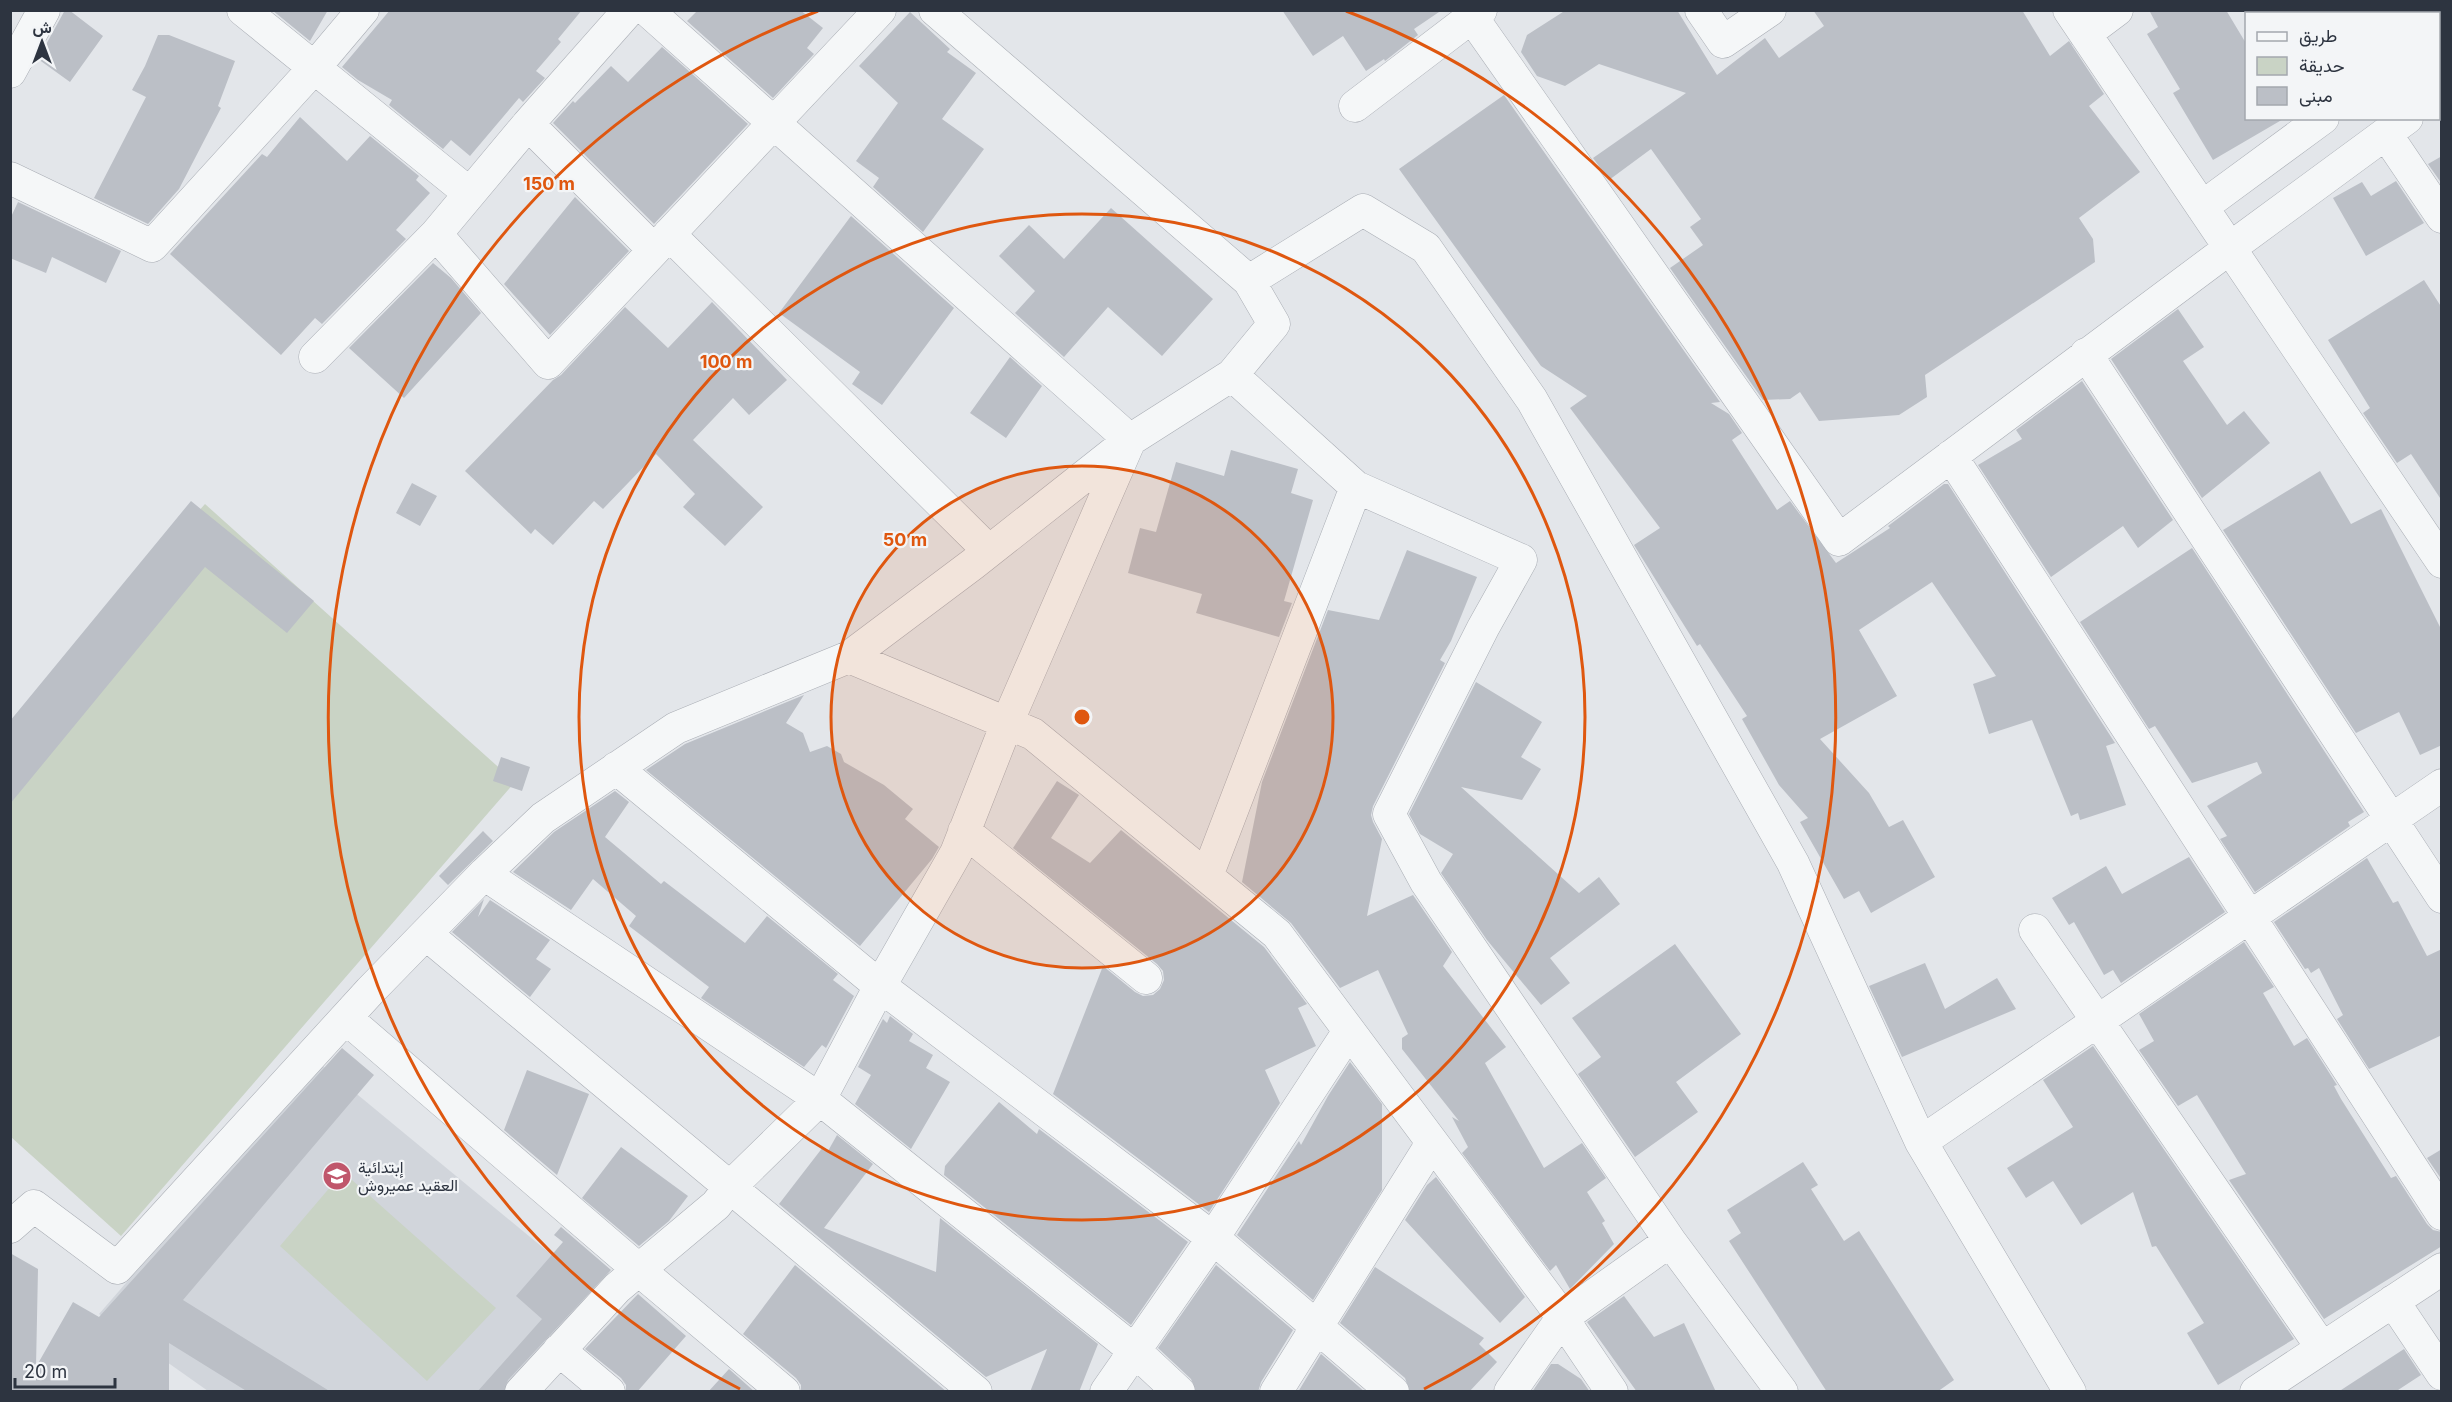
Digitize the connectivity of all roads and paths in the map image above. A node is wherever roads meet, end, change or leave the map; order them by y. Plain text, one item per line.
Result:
1 (44, 10) edge
2 (243, 10) edge
3 (363, 10) edge
4 (629, 10) edge
5 (647, 10) edge
6 (880, 10) edge
7 (935, 10) edge
8 (1701, 10) edge
9 (1770, 10) edge
10 (2117, 10) edge
11 (1476, 14) edge
12 (2077, 22) edge
13 (314, 68) junction
14 (10, 72) edge
15 (1355, 106) dead end
16 (2320, 120) edge
17 (774, 123) junction
18 (528, 124) junction
19 (2396, 126) edge
20 (10, 177) edge
21 (469, 193) junction
22 (2202, 207) junction
23 (2442, 217) edge
24 (436, 234) junction
25 (662, 242) junction
26 (2230, 248) junction
27 (1249, 281) junction
28 (2086, 354) junction
29 (315, 357) dead end
30 (1232, 375) junction
31 (1130, 441) junction
32 (1951, 456) junction
33 (1356, 487) junction
34 (989, 552) junction
35 (2442, 562) edge
36 (849, 657) junction
37 (1006, 723) junction
38 (616, 768) junction
39 (2442, 785) edge
40 (2391, 820) junction
41 (964, 831) junction
42 (484, 874) junction
43 (1207, 876) junction
44 (2442, 897) edge
45 (2249, 917) junction
46 (2036, 930) dead end
47 (426, 934) junction
48 (1146, 978) dead end
49 (880, 986) junction
50 (346, 1018) junction
51 (2098, 1021) junction
52 (1348, 1031) junction
53 (820, 1099) junction
54 (1921, 1142) junction
55 (1432, 1143) junction
56 (730, 1187) junction
57 (2442, 1214) edge
58 (10, 1227) edge
59 (1213, 1238) junction
60 (1670, 1241) junction
61 (2442, 1269) edge
62 (639, 1270) junction
63 (2393, 1300) junction
64 (1562, 1318) junction
65 (1317, 1326) junction
66 (2322, 1348) junction
67 (559, 1350) junction
68 (1135, 1351) junction
69 (2442, 1374) edge
70 (521, 1392) edge
71 (609, 1392) edge
72 (784, 1392) edge
73 (976, 1392) edge
74 (1106, 1392) edge
75 (1179, 1392) edge
76 (1276, 1392) edge
77 (1393, 1392) edge
78 (1510, 1392) edge
79 (1612, 1392) edge
80 (1782, 1392) edge
81 (2070, 1392) edge
82 (2256, 1392) edge

1 - 14 street
2 - 13 street
3 - 13 street
4 - 18 street
5 - 17 street
6 - 17 street
7 - 27 street
8 - 9 street
10 - 12 street
11 - 15 street
11 - 32 street
12 - 22 street
13 - 20 street
13 - 21 street
16 - 22 street
17 - 25 street
17 - 31 street
18 - 21 street
18 - 25 street
19 - 23 street
19 - 26 street
21 - 24 street
22 - 26 street
24 - 25 street
24 - 29 street
25 - 34 street
26 - 28 street
26 - 35 street
27 - 30 street
27 - 54 street
28 - 32 street
28 - 40 street
30 - 31 street
30 - 33 street
31 - 34 street
31 - 37 street
32 - 45 street
33 - 43 street
33 - 60 street
34 - 36 street
36 - 37 street
36 - 38 street
37 - 41 street
37 - 43 street
38 - 42 street
38 - 49 street
39 - 40 street
40 - 44 street
40 - 45 street
41 - 48 street
41 - 49 street
42 - 47 street
42 - 53 street
43 - 52 street
45 - 51 street
45 - 57 street
46 - 51 street
47 - 50 street
47 - 56 street
49 - 53 street
49 - 59 street
50 - 58 street
50 - 62 street
51 - 54 street
51 - 66 street
52 - 55 street
52 - 59 street
53 - 56 street
53 - 68 street
54 - 81 street
55 - 64 street
55 - 65 street
56 - 62 street
56 - 73 street
59 - 65 street
59 - 68 street
60 - 64 street
60 - 80 street
61 - 63 street
62 - 67 street
62 - 72 street
63 - 66 street
63 - 69 street
64 - 78 street
64 - 79 street
65 - 76 street
65 - 77 street
66 - 82 street
67 - 70 street
67 - 71 street
68 - 74 street
68 - 75 street

